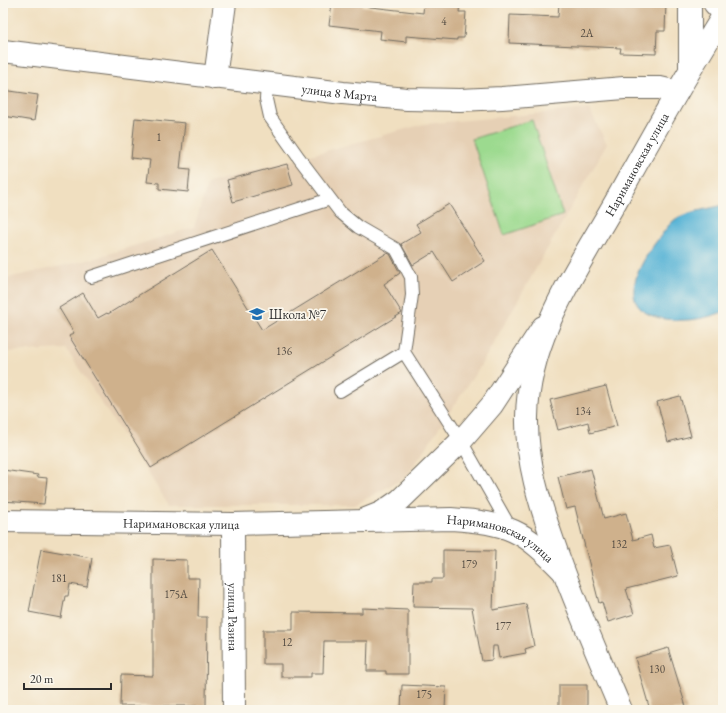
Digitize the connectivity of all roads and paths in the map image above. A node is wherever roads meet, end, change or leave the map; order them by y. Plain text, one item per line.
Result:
1 (225, 3) edge
2 (690, 3) edge
3 (714, 3) edge
4 (723, 15) edge
5 (3, 50) edge
6 (690, 69) junction
7 (215, 78) junction
8 (268, 84) junction
9 (677, 92) junction
10 (330, 199) junction
11 (91, 276) dead end
12 (552, 314) junction
13 (404, 352) junction
14 (340, 390) dead end
15 (461, 441) junction
16 (3, 522) edge
17 (359, 522) junction
18 (233, 524) junction
19 (512, 530) junction
20 (563, 571) junction
21 (234, 710) edge
22 (621, 710) edge

1 - 7 street
2 - 6 street
3 - 4 street
4 - 6 street, Наримановская улица
5 - 7 street, улица 8 Марта
6 - 9 street, Наримановская улица
7 - 8 street, улица 8 Марта
8 - 9 street, улица 8 Марта
8 - 10 lane
9 - 12 street, Наримановская улица
10 - 11 lane
10 - 13 lane
12 - 15 street, Наримановская улица
12 - 20 street, Наримановская улица
13 - 14 lane
13 - 15 lane
15 - 17 street, Наримановская улица
15 - 19 lane
16 - 18 street, Наримановская улица
17 - 18 street, Наримановская улица
17 - 19 street, Наримановская улица
18 - 21 street, улица Разина
19 - 20 street, Наримановская улица
20 - 22 street, Наримановская улица

